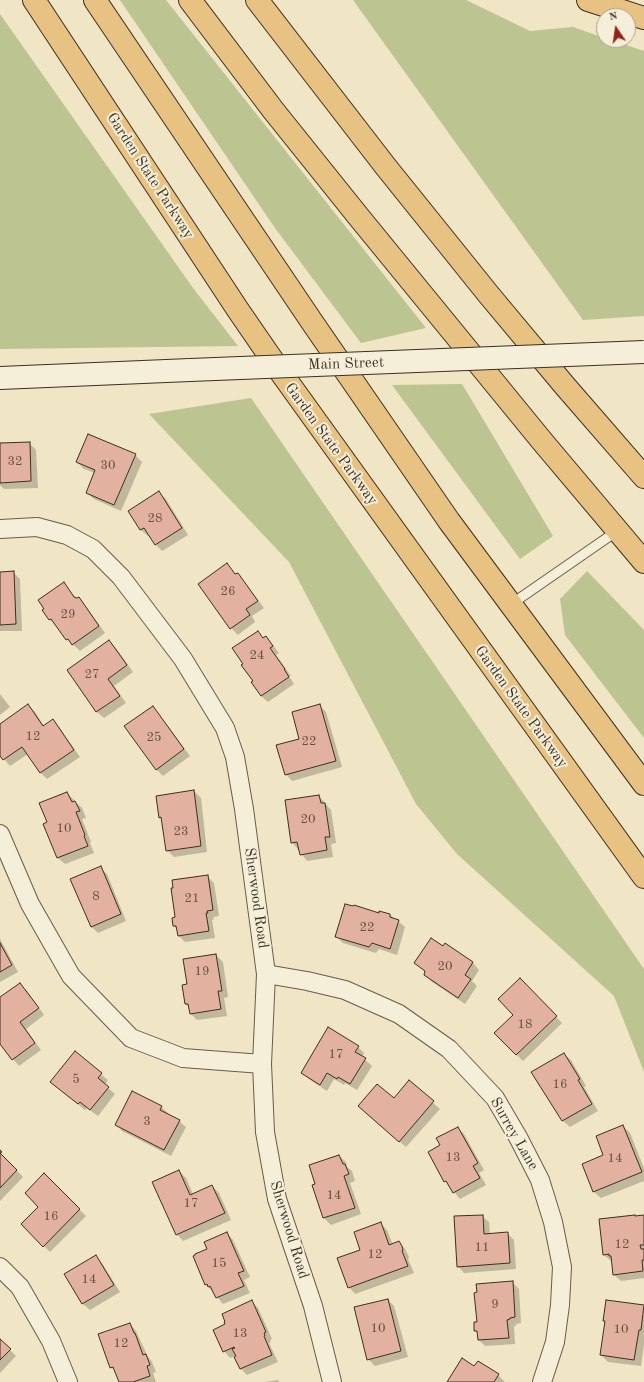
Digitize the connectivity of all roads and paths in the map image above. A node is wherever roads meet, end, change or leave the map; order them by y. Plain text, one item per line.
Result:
1 (34, 0) edge
2 (95, 0) edge
3 (190, 0) edge
4 (257, 0) edge
5 (588, 0) edge
6 (644, 18) edge
7 (644, 352) edge
8 (0, 378) edge
9 (644, 477) edge
10 (0, 529) edge
11 (617, 531) junction
12 (644, 562) edge
13 (510, 605) junction
14 (644, 784) edge
15 (0, 834) edge
16 (644, 877) edge
17 (266, 974) junction
18 (262, 1064) junction
19 (0, 1267) edge
20 (68, 1382) edge
21 (332, 1382) edge
22 (542, 1382) edge

1 - 16 highway, Garden State Parkway
2 - 13 highway
3 - 11 highway
4 - 9 highway
5 - 6 highway
7 - 8 main road, Main Street, bridge
10 - 17 street, Sherwood Road
11 - 12 highway
11 - 13 lane
13 - 14 highway
15 - 18 street
17 - 18 street, Sherwood Road
17 - 22 street, Surrey Lane
18 - 21 street, Sherwood Road
19 - 20 street

